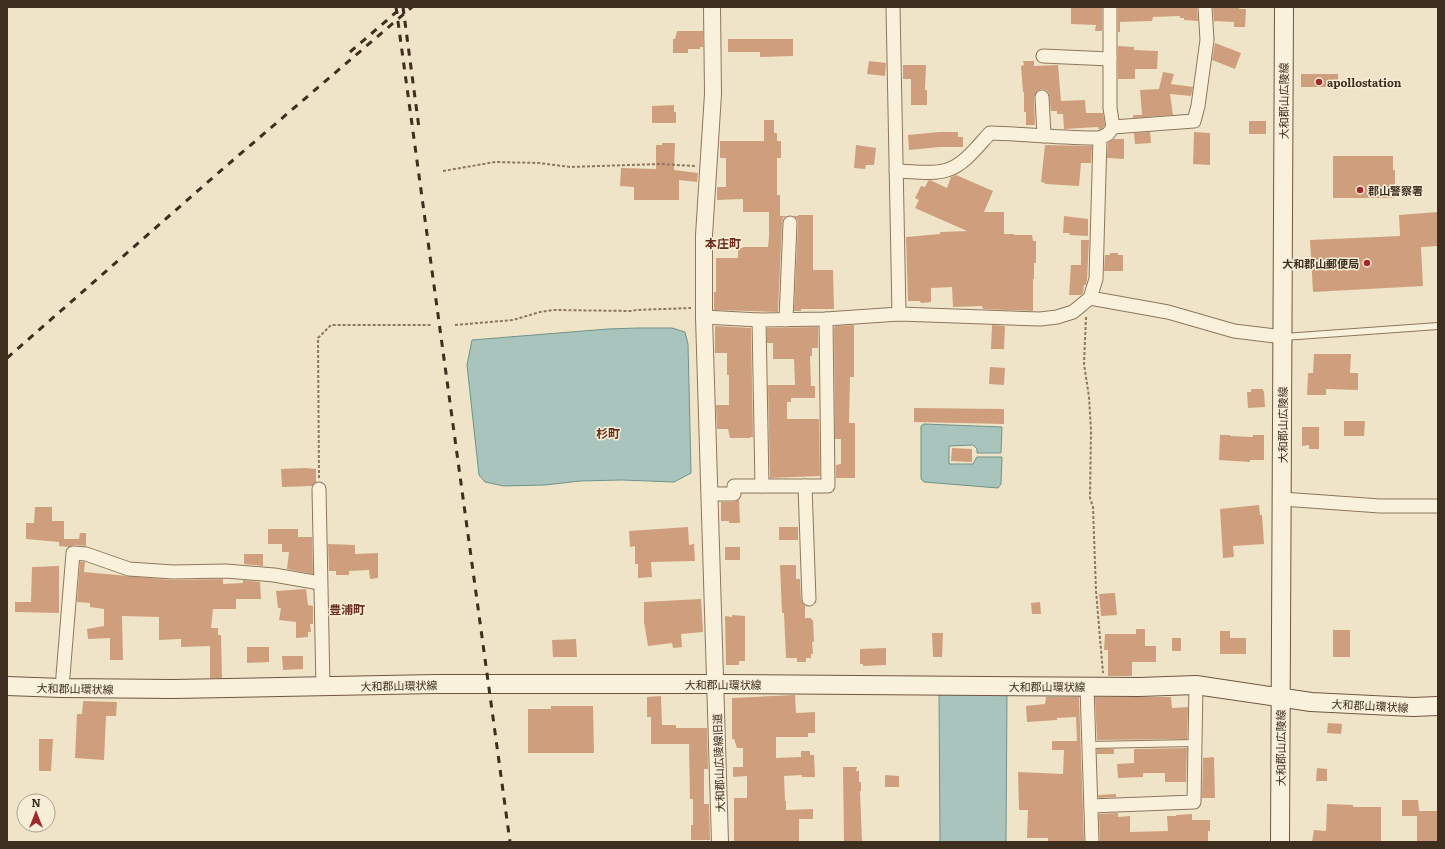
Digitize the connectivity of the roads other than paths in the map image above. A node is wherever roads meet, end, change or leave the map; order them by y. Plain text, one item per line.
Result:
1 (712, 7) edge
2 (893, 7) edge
3 (1110, 7) edge
4 (1205, 7) edge
5 (1284, 7) edge
6 (1043, 56) dead end
7 (1110, 59) junction
8 (1042, 97) dead end
9 (1113, 127) junction
10 (1044, 136) junction
11 (1100, 138) junction
12 (896, 171) junction
13 (790, 223) dead end
14 (1088, 300) junction
15 (704, 312) junction
16 (899, 314) junction
17 (826, 319) junction
18 (759, 320) junction
19 (786, 320) junction
20 (1438, 326) edge
21 (1283, 337) junction
22 (762, 486) junction
23 (805, 486) junction
24 (319, 489) road end
25 (710, 494) junction
26 (1282, 499) junction
27 (1438, 506) edge
28 (320, 582) junction
29 (810, 599) dead end
30 (715, 684) junction
31 (1196, 685) junction
32 (7, 686) edge
33 (323, 687) junction
34 (1087, 687) junction
35 (62, 688) junction
36 (1281, 697) junction
37 (1438, 706) edge
38 (1195, 743) junction
39 (1089, 745) junction
40 (1091, 806) junction
41 (720, 842) edge
42 (1092, 842) edge
43 (1280, 842) edge

1 - 15 street, 大和郡山広陵線旧道
2 - 12 street
3 - 7 street
4 - 9 street
5 - 21 main road, 大和郡山広陵線
6 - 7 street
7 - 9 street
8 - 10 street
9 - 11 street
10 - 11 street
10 - 12 street
11 - 14 street
12 - 16 street
13 - 19 street
14 - 16 street
14 - 21 street
15 - 18 street
15 - 25 street, 大和郡山広陵線旧道
16 - 17 street
17 - 19 street
17 - 23 street
18 - 19 street
18 - 22 street
20 - 21 lane
21 - 26 main road, 大和郡山広陵線
22 - 23 street
22 - 25 street
23 - 29 street
24 - 28 street
25 - 30 street, 大和郡山広陵線旧道
26 - 27 street
26 - 36 main road, 大和郡山広陵線
28 - 33 street
28 - 35 street
30 - 33 main road, 大和郡山環状線
30 - 34 main road, 大和郡山環状線
30 - 41 street, 大和郡山広陵線旧道
31 - 34 main road, 大和郡山環状線
31 - 36 main road, 大和郡山環状線
31 - 38 street
32 - 35 main road, 大和郡山環状線
33 - 35 main road, 大和郡山環状線
34 - 39 street
36 - 37 main road, 大和郡山環状線
36 - 43 main road, 大和郡山広陵線
38 - 39 lane
38 - 40 street
39 - 40 street
40 - 42 street

